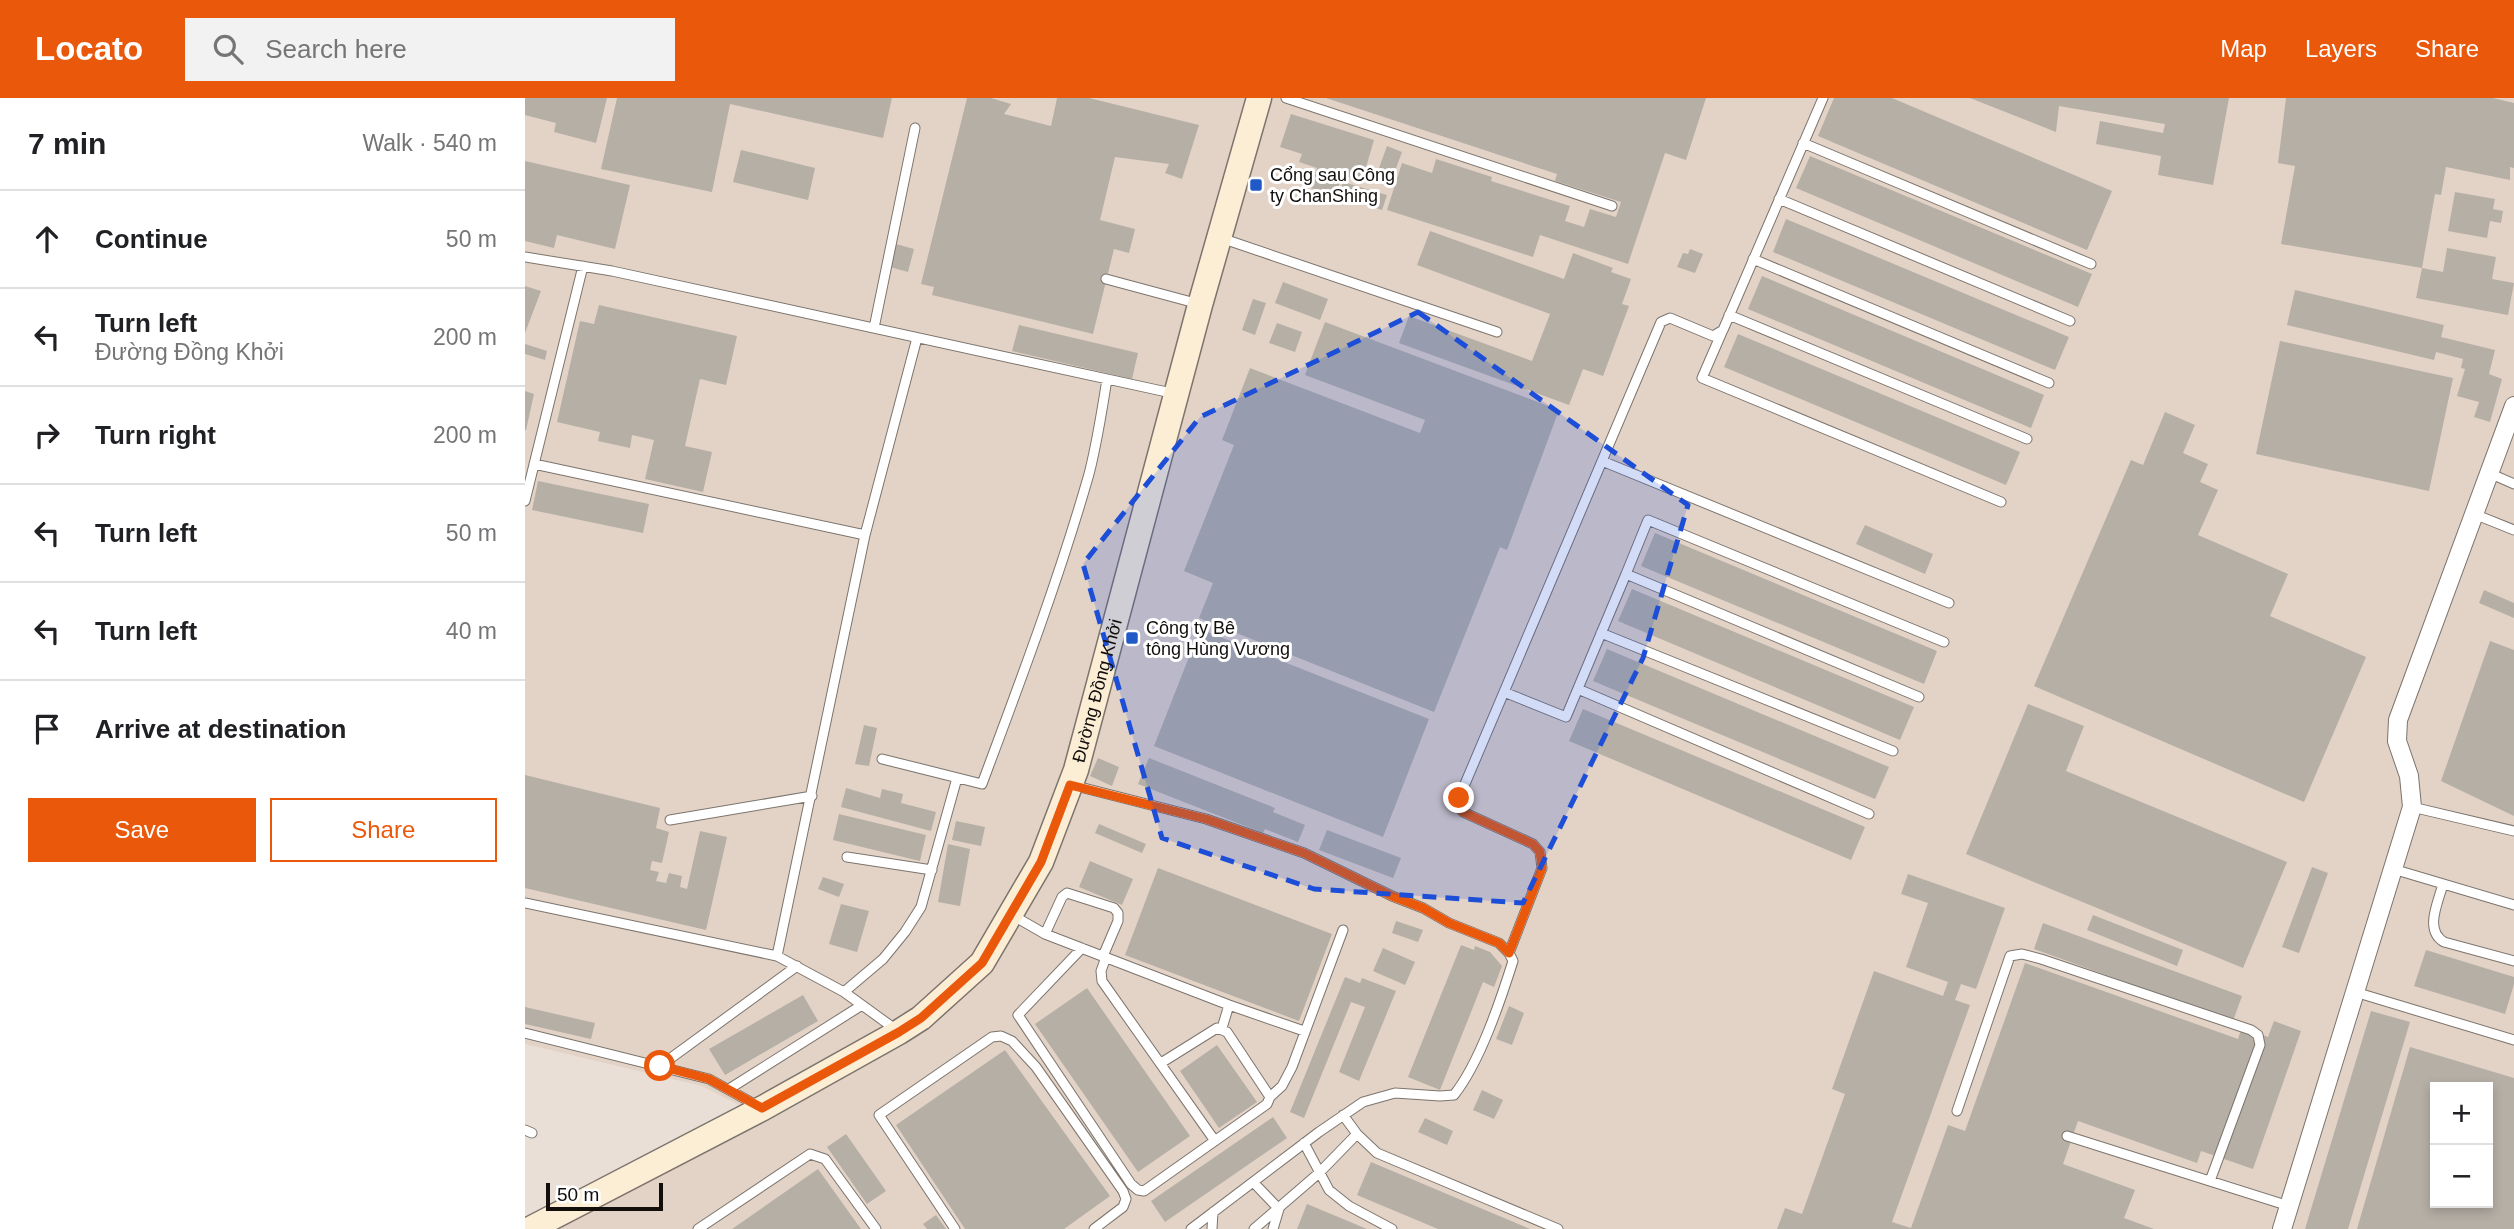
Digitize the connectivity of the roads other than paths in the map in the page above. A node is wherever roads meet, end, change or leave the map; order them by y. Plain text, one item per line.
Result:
1 (1259, 98) edge
2 (1286, 98) edge
3 (1823, 98) edge
4 (915, 128) dead end
5 (1803, 143) junction
6 (1779, 199) junction
7 (1612, 206) dead end
8 (1219, 238) junction
9 (525, 257) edge
10 (1753, 259) junction
11 (2091, 264) dead end
12 (583, 266) junction
13 (1106, 279) dead end
14 (1201, 305) junction
15 (1729, 315) junction
16 (2070, 321) dead end
17 (874, 328) junction
18 (1723, 330) junction
19 (1497, 331) dead end
20 (917, 338) junction
21 (1108, 379) junction
22 (2049, 383) dead end
23 (1177, 395) junction
24 (2514, 406) edge
25 (2027, 439) dead end
26 (1602, 461) junction
27 (534, 464) junction
28 (2489, 473) junction
29 (2514, 484) edge
30 (525, 501) edge
31 (2001, 502) dead end
32 (2474, 514) junction
33 (2514, 530) edge
34 (865, 535) junction
35 (1626, 574) junction
36 (1949, 603) dead end
37 (1601, 633) junction
38 (1944, 642) dead end
39 (1578, 689) junction
40 (1504, 692) junction
41 (1919, 696) dead end
42 (1893, 751) dead end
43 (882, 759) dead end
44 (957, 778) junction
45 (1070, 785) junction
46 (812, 796) junction
47 (2412, 807) junction
48 (1869, 814) dead end
49 (670, 820) dead end
50 (2514, 831) edge
51 (848, 857) dead end
52 (2393, 869) junction
53 (932, 870) junction
54 (2443, 884) junction
55 (525, 903) edge
56 (2514, 905) edge
57 (1019, 919) dead end
58 (1343, 930) dead end
59 (1045, 933) junction
60 (1082, 948) junction
61 (1509, 953) junction
62 (777, 956) junction
63 (1105, 956) junction
64 (2514, 961) edge
65 (797, 966) junction
66 (844, 992) junction
67 (2355, 992) junction
68 (862, 1005) junction
69 (1229, 1005) junction
70 (1222, 1028) junction
71 (1304, 1031) junction
72 (899, 1032) junction
73 (525, 1033) edge
74 (2514, 1040) edge
75 (1161, 1063) junction
76 (660, 1066) junction
77 (729, 1089) junction
78 (1270, 1097) junction
79 (762, 1108) junction
80 (1957, 1111) dead end
81 (1343, 1115) junction
82 (1357, 1134) junction
83 (2067, 1136) dead end
84 (1215, 1141) junction
85 (1304, 1143) junction
86 (1319, 1173) junction
87 (2210, 1181) junction
88 (1253, 1182) junction
89 (2289, 1206) junction
90 (1279, 1209) junction
91 (1213, 1212) junction
92 (530, 1229) edge
93 (698, 1229) edge
94 (876, 1229) edge
95 (955, 1229) edge
96 (1094, 1229) edge
97 (1191, 1229) edge
98 (1212, 1229) edge
99 (1254, 1229) edge
100 (1273, 1229) edge
101 (1392, 1229) edge
102 (1558, 1229) edge
103 (2282, 1229) edge

1 - 8 main road, Đường Đồng Khởi
2 - 7 lane
3 - 5 lane
4 - 17 lane
5 - 6 lane
5 - 11 lane
6 - 10 lane
6 - 16 lane
8 - 14 main road, Đường Đồng Khởi
8 - 19 lane
9 - 12 lane
10 - 15 lane
10 - 22 lane
12 - 17 lane
12 - 27 lane
13 - 14 lane
14 - 23 main road, Đường Đồng Khởi
15 - 18 lane
15 - 25 lane
17 - 20 lane
18 - 26 lane
18 - 31 lane
20 - 21 lane
20 - 34 lane
21 - 23 lane
21 - 44 lane
23 - 45 main road, Đường Đồng Khởi
24 - 28 street
26 - 36 lane
26 - 40 lane
27 - 30 lane
27 - 34 lane
28 - 29 lane
28 - 32 street
32 - 33 lane
32 - 47 street
34 - 46 lane
35 - 37 lane
35 - 38 lane
35 - 41 lane
37 - 39 lane
37 - 42 lane
39 - 40 lane
39 - 48 lane
40 - 61 lane
43 - 44 lane
44 - 53 lane
45 - 61 lane
45 - 72 main road, Đường Đồng Khởi
46 - 49 lane
46 - 62 lane
47 - 50 lane
47 - 52 street
51 - 53 lane
52 - 54 lane
52 - 67 street
53 - 66 lane
54 - 56 lane
54 - 64 lane
55 - 62 lane
57 - 59 lane
58 - 71 lane
59 - 60 lane
59 - 63 lane
60 - 63 lane
60 - 84 lane
61 - 81 lane
62 - 65 lane
63 - 69 lane
63 - 75 lane
65 - 66 lane
65 - 76 lane
66 - 68 lane
67 - 74 lane
67 - 89 street
68 - 72 lane
68 - 77 lane
69 - 70 lane
69 - 71 lane
70 - 75 lane
70 - 78 lane
71 - 78 lane
72 - 79 main road, Đường Đồng Khởi
73 - 76 lane
75 - 84 lane
76 - 77 lane
77 - 79 lane
78 - 84 lane
79 - 92 main road, Đường Đồng Khởi
80 - 87 lane
81 - 82 lane
81 - 85 lane
82 - 86 lane
82 - 102 lane
83 - 87 lane
85 - 86 lane
85 - 88 lane
86 - 90 lane
86 - 101 lane
87 - 89 lane
88 - 90 lane
88 - 91 lane
89 - 103 street
90 - 99 lane
90 - 100 lane
91 - 97 lane
91 - 98 lane
93 - 94 lane
95 - 96 lane

